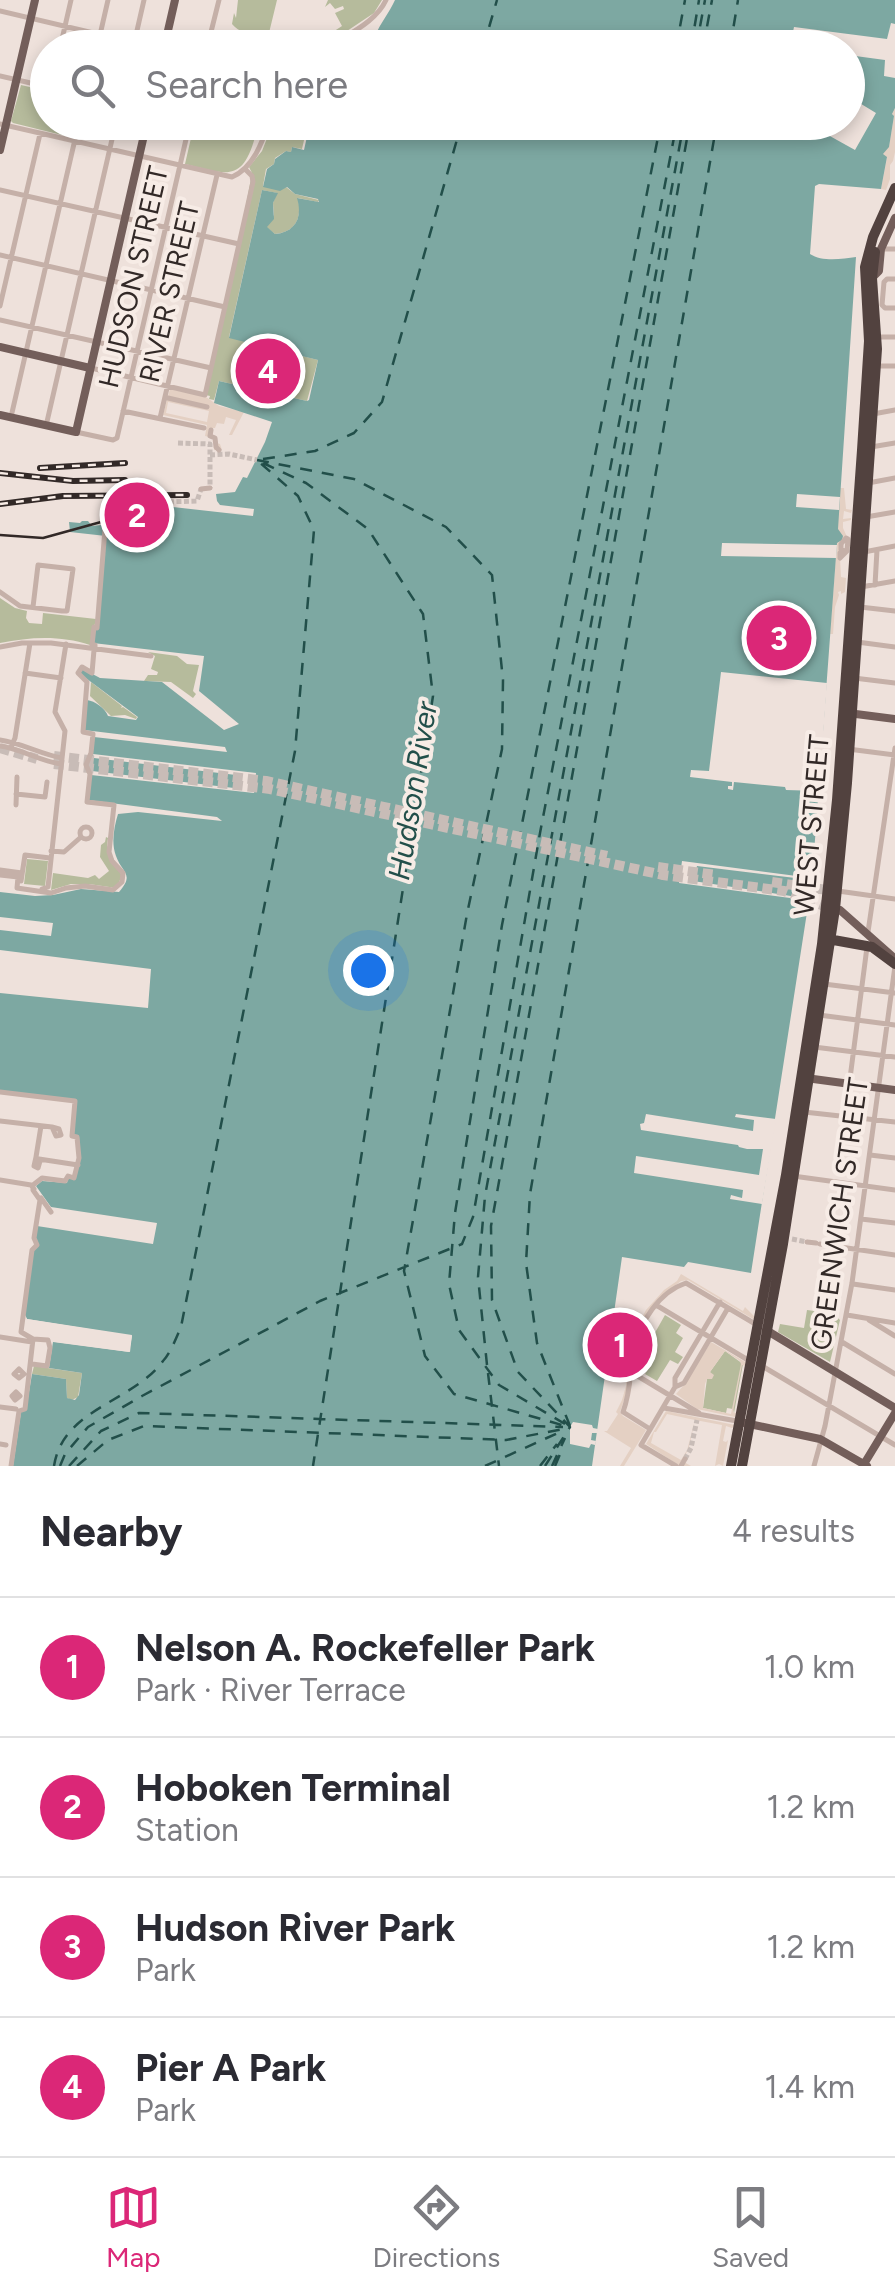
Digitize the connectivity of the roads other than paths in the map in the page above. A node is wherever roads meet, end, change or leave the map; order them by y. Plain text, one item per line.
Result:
1 (35, 0) edge
2 (71, 0) edge
3 (108, 0) edge
4 (144, 0) edge
5 (175, 0) edge
6 (219, 0) edge
7 (386, 0) edge
8 (0, 11) edge
9 (30, 18) junction
10 (65, 26) junction
11 (64, 30) edge
12 (82, 30) edge
13 (101, 30) edge
14 (137, 30) edge
15 (166, 30) edge
16 (212, 30) edge
17 (356, 30) edge
18 (0, 76) edge
19 (16, 80) junction
20 (30, 83) edge
21 (3, 125) edge
22 (30, 132) edge
23 (39, 140) edge
24 (66, 140) edge
25 (112, 140) edge
26 (143, 140) edge
27 (186, 140) edge
28 (263, 140) edge
29 (74, 142) junction
30 (0, 150) edge
31 (109, 150) junction
32 (139, 156) junction
33 (179, 166) junction
34 (245, 169) junction
35 (217, 174) junction
36 (895, 188) edge
37 (0, 190) edge
38 (26, 196) junction
39 (60, 203) junction
40 (895, 203) edge
41 (95, 212) junction
42 (895, 218) edge
43 (125, 219) junction
44 (166, 228) junction
45 (202, 236) junction
46 (239, 244) junction
47 (881, 250) junction
48 (895, 250) edge
49 (0, 255) edge
50 (12, 257) junction
51 (46, 265) junction
52 (81, 273) junction
53 (872, 278) junction
54 (891, 279) edge
55 (111, 280) junction
56 (151, 290) junction
57 (866, 290) junction
58 (187, 298) junction
59 (0, 306) edge
60 (225, 307) junction
61 (895, 308) edge
62 (0, 320) edge
63 (32, 328) junction
64 (66, 336) junction
65 (877, 337) junction
66 (895, 337) edge
67 (96, 343) junction
68 (0, 347) edge
69 (137, 352) junction
70 (25, 354) junction
71 (173, 360) junction
72 (60, 362) junction
73 (876, 366) junction
74 (895, 366) edge
75 (90, 368) junction
76 (210, 368) junction
77 (130, 378) junction
78 (167, 386) junction
79 (168, 398) dead end
80 (207, 407) dead end
81 (895, 410) edge
82 (123, 412) junction
83 (873, 414) junction
84 (0, 416) edge
85 (10, 418) junction
86 (160, 418) junction
87 (46, 426) junction
88 (76, 432) junction
89 (895, 443) edge
90 (870, 447) junction
91 (216, 448) tunnel mouth
92 (895, 478) edge
93 (868, 483) junction
94 (210, 488) dead end
95 (201, 489) tunnel mouth
96 (895, 512) edge
97 (161, 514) tunnel mouth
98 (866, 517) junction
99 (895, 546) edge
100 (877, 550) junction
101 (864, 552) junction
102 (895, 581) edge
103 (875, 585) junction
104 (861, 588) junction
105 (0, 592) edge
106 (33, 607) junction
107 (860, 607) junction
108 (895, 611) edge
109 (857, 642) junction
110 (30, 643) junction
111 (66, 644) junction
112 (895, 647) edge
113 (0, 649) edge
114 (151, 656) dead end
115 (25, 672) junction
116 (60, 678) junction
117 (854, 678) junction
118 (895, 683) edge
119 (848, 713) junction
120 (895, 719) edge
121 (0, 743) edge
122 (12, 745) junction
123 (845, 748) junction
124 (895, 753) edge
125 (61, 761) junction
126 (17, 778) dead end
127 (58, 790) junction
128 (16, 794) junction
129 (16, 804) dead end
130 (82, 837) dead end
131 (51, 852) junction
132 (0, 872) edge
133 (22, 872) junction
134 (838, 891) junction
135 (873, 896) junction
136 (895, 899) edge
137 (831, 909) junction
138 (827, 939) junction
139 (867, 940) junction
140 (895, 963) edge
141 (824, 984) junction
142 (862, 989) junction
143 (893, 992) edge
144 (819, 1015) junction
145 (857, 1020) junction
146 (891, 1025) edge
147 (810, 1046) junction
148 (853, 1052) junction
149 (883, 1056) junction
150 (895, 1057) edge
151 (805, 1078) junction
152 (849, 1084) junction
153 (878, 1088) junction
154 (895, 1090) edge
155 (0, 1092) edge
156 (804, 1112) junction
157 (845, 1118) junction
158 (874, 1120) junction
159 (0, 1121) edge
160 (895, 1122) edge
161 (40, 1126) junction
162 (52, 1127) dead end
163 (870, 1154) junction
164 (895, 1158) edge
165 (78, 1166) junction
166 (790, 1176) junction
167 (0, 1180) edge
168 (866, 1186) junction
169 (33, 1188) junction
170 (895, 1190) edge
171 (52, 1212) dead end
172 (861, 1219) junction
173 (895, 1223) edge
174 (808, 1242) tunnel mouth
175 (857, 1250) junction
176 (895, 1255) edge
177 (852, 1284) junction
178 (895, 1290) edge
179 (720, 1302) junction
180 (656, 1305) junction
181 (728, 1308) junction
182 (846, 1315) junction
183 (866, 1318) junction
184 (895, 1323) edge
185 (763, 1328) junction
186 (702, 1332) junction
187 (895, 1336) edge
188 (0, 1338) edge
189 (711, 1338) junction
190 (30, 1341) junction
191 (842, 1342) junction
192 (32, 1364) junction
193 (756, 1364) junction
194 (631, 1372) junction
195 (836, 1372) junction
196 (895, 1374) edge
197 (23, 1376) junction
198 (675, 1388) junction
199 (14, 1393) dead end
200 (671, 1395) junction
201 (829, 1406) junction
202 (0, 1407) edge
203 (663, 1408) junction
204 (16, 1410) dead end
205 (895, 1410) edge
206 (698, 1416) junction
207 (745, 1423) junction
208 (650, 1429) junction
209 (881, 1437) junction
210 (820, 1439) junction
211 (895, 1446) edge
212 (681, 1464) edge
213 (741, 1465) edge
214 (864, 1465) edge
215 (11, 1466) edge
216 (814, 1466) edge

1 - 9 main road
2 - 10 street
3 - 13 street
4 - 14 street
5 - 15 main road
6 - 16 street
7 - 17 street
8 - 9 street
9 - 10 street
9 - 19 main road
10 - 11 street
10 - 12 street
18 - 19 street
19 - 20 street
19 - 21 main road
21 - 22 street
21 - 30 main road
23 - 38 street
24 - 29 street
25 - 31 street
26 - 32 main road
27 - 33 street, HUDSON STREET
28 - 34 street
29 - 31 street
29 - 39 street
31 - 32 street
31 - 41 street
32 - 33 street
32 - 43 main road
33 - 35 street
33 - 44 street, HUDSON STREET
34 - 35 street
34 - 46 street
35 - 45 street, RIVER STREET
36 - 57 highway, WEST STREET
37 - 38 street
38 - 39 street
38 - 50 street
39 - 41 street
39 - 51 street
40 - 53 highway, WEST STREET
41 - 43 street
41 - 52 street
42 - 47 main road
43 - 44 street
43 - 55 main road
44 - 45 street
44 - 56 street, HUDSON STREET
45 - 46 street
45 - 58 street, RIVER STREET
46 - 60 street
47 - 48 street
47 - 53 main road
49 - 50 street
50 - 51 street
50 - 59 street
51 - 52 street
51 - 63 street
52 - 55 street
52 - 64 street
53 - 57 main road
53 - 65 highway, WEST STREET
54 - 61 street
55 - 56 street
55 - 67 main road
56 - 58 street
56 - 69 street, HUDSON STREET
57 - 119 highway, WEST STREET
58 - 60 street
58 - 71 street, RIVER STREET
60 - 76 street
62 - 63 street
63 - 64 street
63 - 70 street
64 - 67 street
64 - 72 street
65 - 66 street
65 - 73 highway, WEST STREET
67 - 69 street
67 - 75 main road
68 - 70 main road
69 - 71 street
69 - 77 street, HUDSON STREET
70 - 72 main road
70 - 85 street
71 - 76 street
71 - 78 street, RIVER STREET
72 - 75 main road
72 - 87 street
73 - 74 street
73 - 83 highway, WEST STREET
75 - 77 street
75 - 88 main road
76 - 78 street
77 - 78 street
77 - 82 street, HUDSON STREET
78 - 86 street, RIVER STREET
79 - 80 street
81 - 83 street
82 - 86 street
82 - 88 street, HUDSON STREET
83 - 90 highway, WEST STREET
84 - 85 main road
85 - 87 main road
86 - 91 street
87 - 88 main road
89 - 90 street
90 - 93 highway, WEST STREET
92 - 93 street
93 - 98 highway, WEST STREET
94 - 95 street
96 - 98 street
97 - 132 street
98 - 101 highway, WEST STREET
99 - 100 street
100 - 101 street
100 - 103 street
101 - 104 highway, WEST STREET
102 - 103 street
103 - 104 street
104 - 107 highway, WEST STREET
105 - 106 street
106 - 106 street
107 - 108 street
107 - 109 highway, WEST STREET
109 - 112 street
109 - 117 highway, WEST STREET
110 - 111 street
110 - 113 street
110 - 115 street
111 - 114 street
111 - 116 street
115 - 116 street
115 - 122 street
116 - 125 street
117 - 118 street
117 - 119 highway, WEST STREET
119 - 120 main road
119 - 123 highway, WEST STREET
121 - 122 street
122 - 125 street
123 - 124 street
123 - 134 highway, WEST STREET
123 - 137 highway, WEST STREET
124 - 135 street
125 - 127 street
126 - 128 street
127 - 128 street
127 - 131 street
128 - 129 street
130 - 131 street
131 - 133 street
131 - 133 street
132 - 133 street
134 - 135 street
134 - 137 highway, WEST STREET
135 - 136 street
135 - 139 street
137 - 138 highway, WEST STREET
137 - 139 main road
138 - 139 highway
138 - 141 highway, WEST STREET
138 - 147 highway, WEST STREET
139 - 140 highway
139 - 142 street
140 - 143 street, GREENWICH STREET
141 - 142 street
141 - 144 highway, WEST STREET
142 - 143 street
142 - 145 street
143 - 146 street, GREENWICH STREET
144 - 145 street
144 - 147 highway, WEST STREET
145 - 146 street
145 - 148 street
146 - 149 street, GREENWICH STREET
147 - 148 street
147 - 151 highway, WEST STREET
148 - 149 street
148 - 152 street
149 - 150 street
149 - 153 street, GREENWICH STREET
151 - 152 main road
151 - 156 highway, WEST STREET
151 - 166 highway, WEST STREET
152 - 153 main road
152 - 157 street
153 - 154 main road
153 - 158 street, GREENWICH STREET
155 - 165 street
156 - 157 street
156 - 166 highway, WEST STREET
157 - 158 street
158 - 160 street
158 - 163 street, GREENWICH STREET
159 - 161 street
161 - 162 street
161 - 165 street
163 - 164 street
163 - 168 street, GREENWICH STREET
165 - 169 street
166 - 168 street
166 - 185 highway, WEST STREET
166 - 185 highway, WEST STREET
167 - 169 street
168 - 170 street
168 - 172 street, GREENWICH STREET
169 - 171 street
169 - 190 street
172 - 173 street
172 - 175 street, GREENWICH STREET
174 - 175 street
175 - 176 street
175 - 177 street, GREENWICH STREET
177 - 178 street
177 - 182 street, GREENWICH STREET
179 - 180 street
179 - 181 street
179 - 186 street
180 - 186 street
180 - 194 street
181 - 185 street
181 - 189 street
182 - 183 street
182 - 191 street, GREENWICH STREET
183 - 184 street
183 - 187 street
185 - 193 highway, WEST STREET
185 - 195 main road
186 - 189 street
186 - 198 street
188 - 190 street
189 - 193 street
189 - 198 street
190 - 192 street
190 - 192 street
191 - 195 street, GREENWICH STREET
191 - 196 street
192 - 197 street
193 - 201 street
193 - 207 highway, WEST STREET
194 - 200 street
194 - 208 street
195 - 201 street, GREENWICH STREET
195 - 205 main road
197 - 199 street
197 - 215 street
198 - 200 street
200 - 203 street
200 - 206 street
201 - 209 street
201 - 210 street, GREENWICH STREET
202 - 204 street
203 - 206 street
203 - 208 street
205 - 209 main road
206 - 207 street
207 - 210 main road
207 - 213 highway, WEST STREET
208 - 212 street
209 - 211 street
209 - 214 main road
210 - 214 main road
210 - 216 street, GREENWICH STREET

